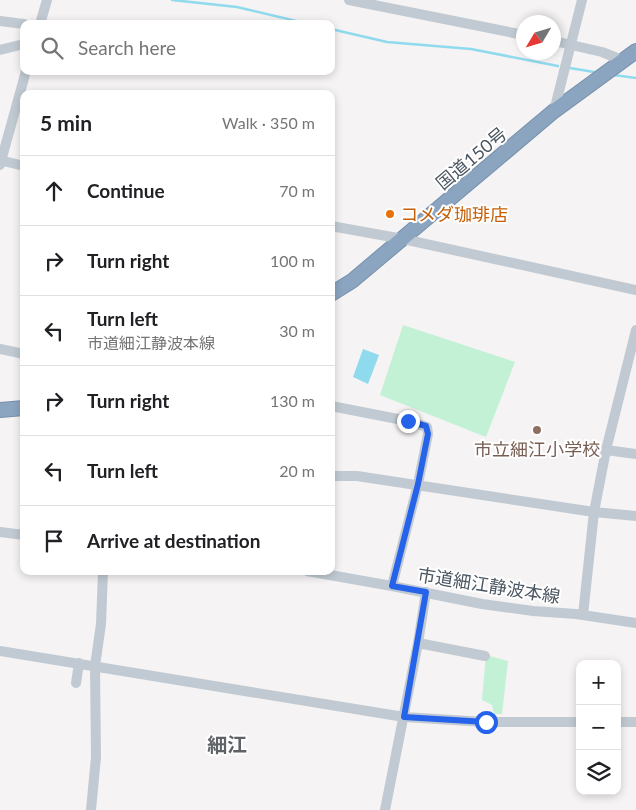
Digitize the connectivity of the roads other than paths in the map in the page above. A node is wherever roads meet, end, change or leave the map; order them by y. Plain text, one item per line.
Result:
1 (47, 0) edge
2 (349, 0) edge
3 (582, 0) edge
4 (41, 20) edge
5 (0, 22) edge
6 (20, 24) edge
7 (516, 33) edge
8 (561, 42) edge
9 (571, 44) junction
10 (20, 45) edge
11 (0, 50) edge
12 (636, 51) edge
13 (622, 60) junction
14 (25, 75) edge
15 (21, 90) edge
16 (20, 92) edge
17 (554, 112) junction
18 (0, 162) edge
19 (20, 165) edge
20 (335, 227) edge
21 (403, 239) junction
22 (636, 290) edge
23 (335, 292) edge
24 (636, 330) edge
25 (0, 349) edge
26 (20, 353) edge
27 (335, 407) edge
28 (20, 408) edge
29 (0, 410) edge
30 (606, 450) junction
31 (636, 454) edge
32 (335, 476) edge
33 (418, 484) junction
34 (594, 512) junction
35 (636, 516) edge
36 (0, 532) edge
37 (20, 534) edge
38 (103, 575) edge
39 (330, 575) edge
40 (392, 586) junction
41 (426, 592) junction
42 (583, 615) junction
43 (636, 623) edge
44 (418, 643) junction
45 (0, 651) edge
46 (485, 656) dead end
47 (79, 663) junction
48 (95, 666) junction
49 (76, 683) dead end
50 (404, 717) junction
51 (576, 722) edge
52 (621, 722) edge
53 (636, 722) edge
54 (91, 810) edge
55 (385, 810) edge

1 - 4 street
2 - 7 street
3 - 9 street
5 - 6 street
8 - 9 street
9 - 13 street
9 - 17 street
10 - 11 street
12 - 13 highway, 国道150号
13 - 17 highway, 国道150号
14 - 15 street
16 - 18 street
17 - 21 highway, 国道150号
18 - 19 street
20 - 21 street
21 - 22 street
21 - 23 highway, 国道150号
24 - 30 street
25 - 26 street
27 - 33 street
28 - 29 highway
30 - 31 street
30 - 34 street
32 - 33 street
33 - 34 street
33 - 40 street
34 - 35 street
34 - 42 street
36 - 37 street
38 - 48 street
39 - 40 street, 市道細江静波本線
40 - 41 street, 市道細江静波本線
41 - 42 street, 市道細江静波本線
41 - 44 street
42 - 43 street, 市道細江静波本線
44 - 46 street
44 - 50 street
45 - 47 street
47 - 48 street
47 - 49 street
48 - 50 street
48 - 54 street
50 - 51 street
50 - 55 street
52 - 53 street

